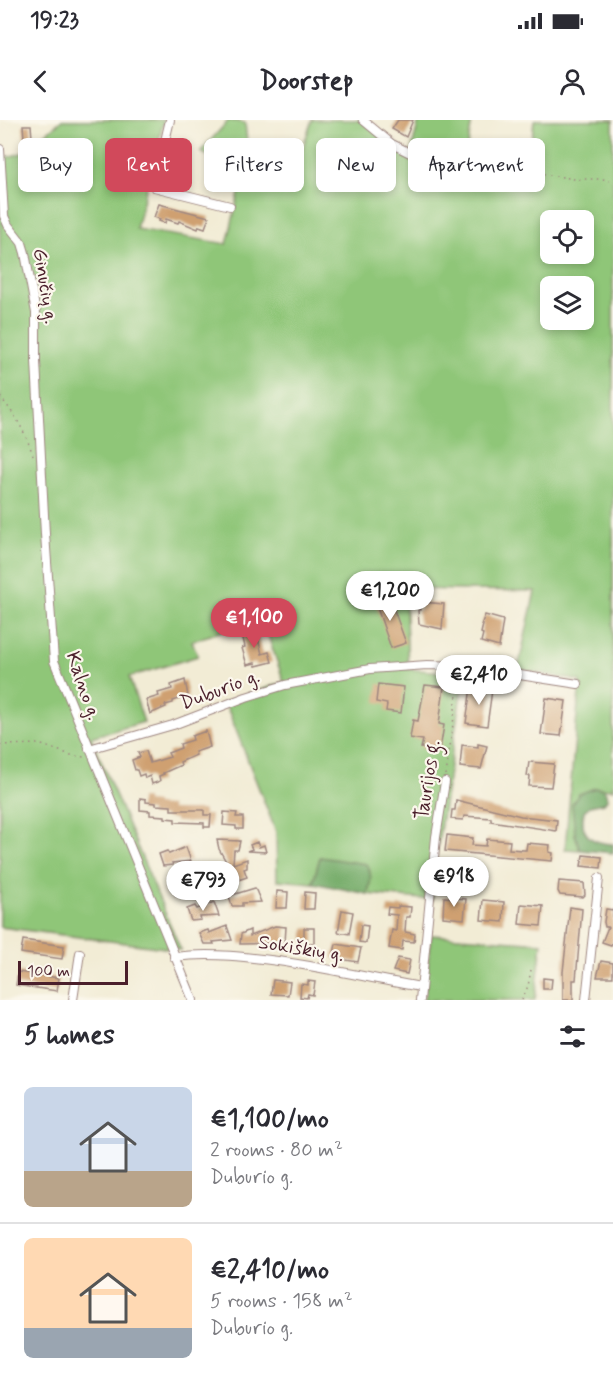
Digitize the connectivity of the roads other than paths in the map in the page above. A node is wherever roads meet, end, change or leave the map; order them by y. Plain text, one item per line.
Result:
1 (170, 120) edge
2 (363, 120) edge
3 (0, 149) edge
4 (408, 152) edge
5 (230, 206) dead end
6 (36, 361) joint
7 (578, 684) dead end
8 (90, 753) junction
9 (445, 782) road end
10 (599, 878) dead end
11 (80, 953) dead end
12 (174, 957) junction
13 (421, 987) junction
14 (73, 1000) edge
15 (193, 1000) edge
16 (420, 1000) edge
17 (586, 1000) edge

1 - 5 street
2 - 4 street
3 - 6 street, Ginučių g.
6 - 8 street, Kalno g.
7 - 8 street, Duburio g.
8 - 12 street, Kalno g.
9 - 13 street, Taurijos g.
10 - 17 street
11 - 14 street
12 - 13 street, Sokiškių g.
12 - 15 street, Kalno g.
13 - 16 street, Taurijos g.

